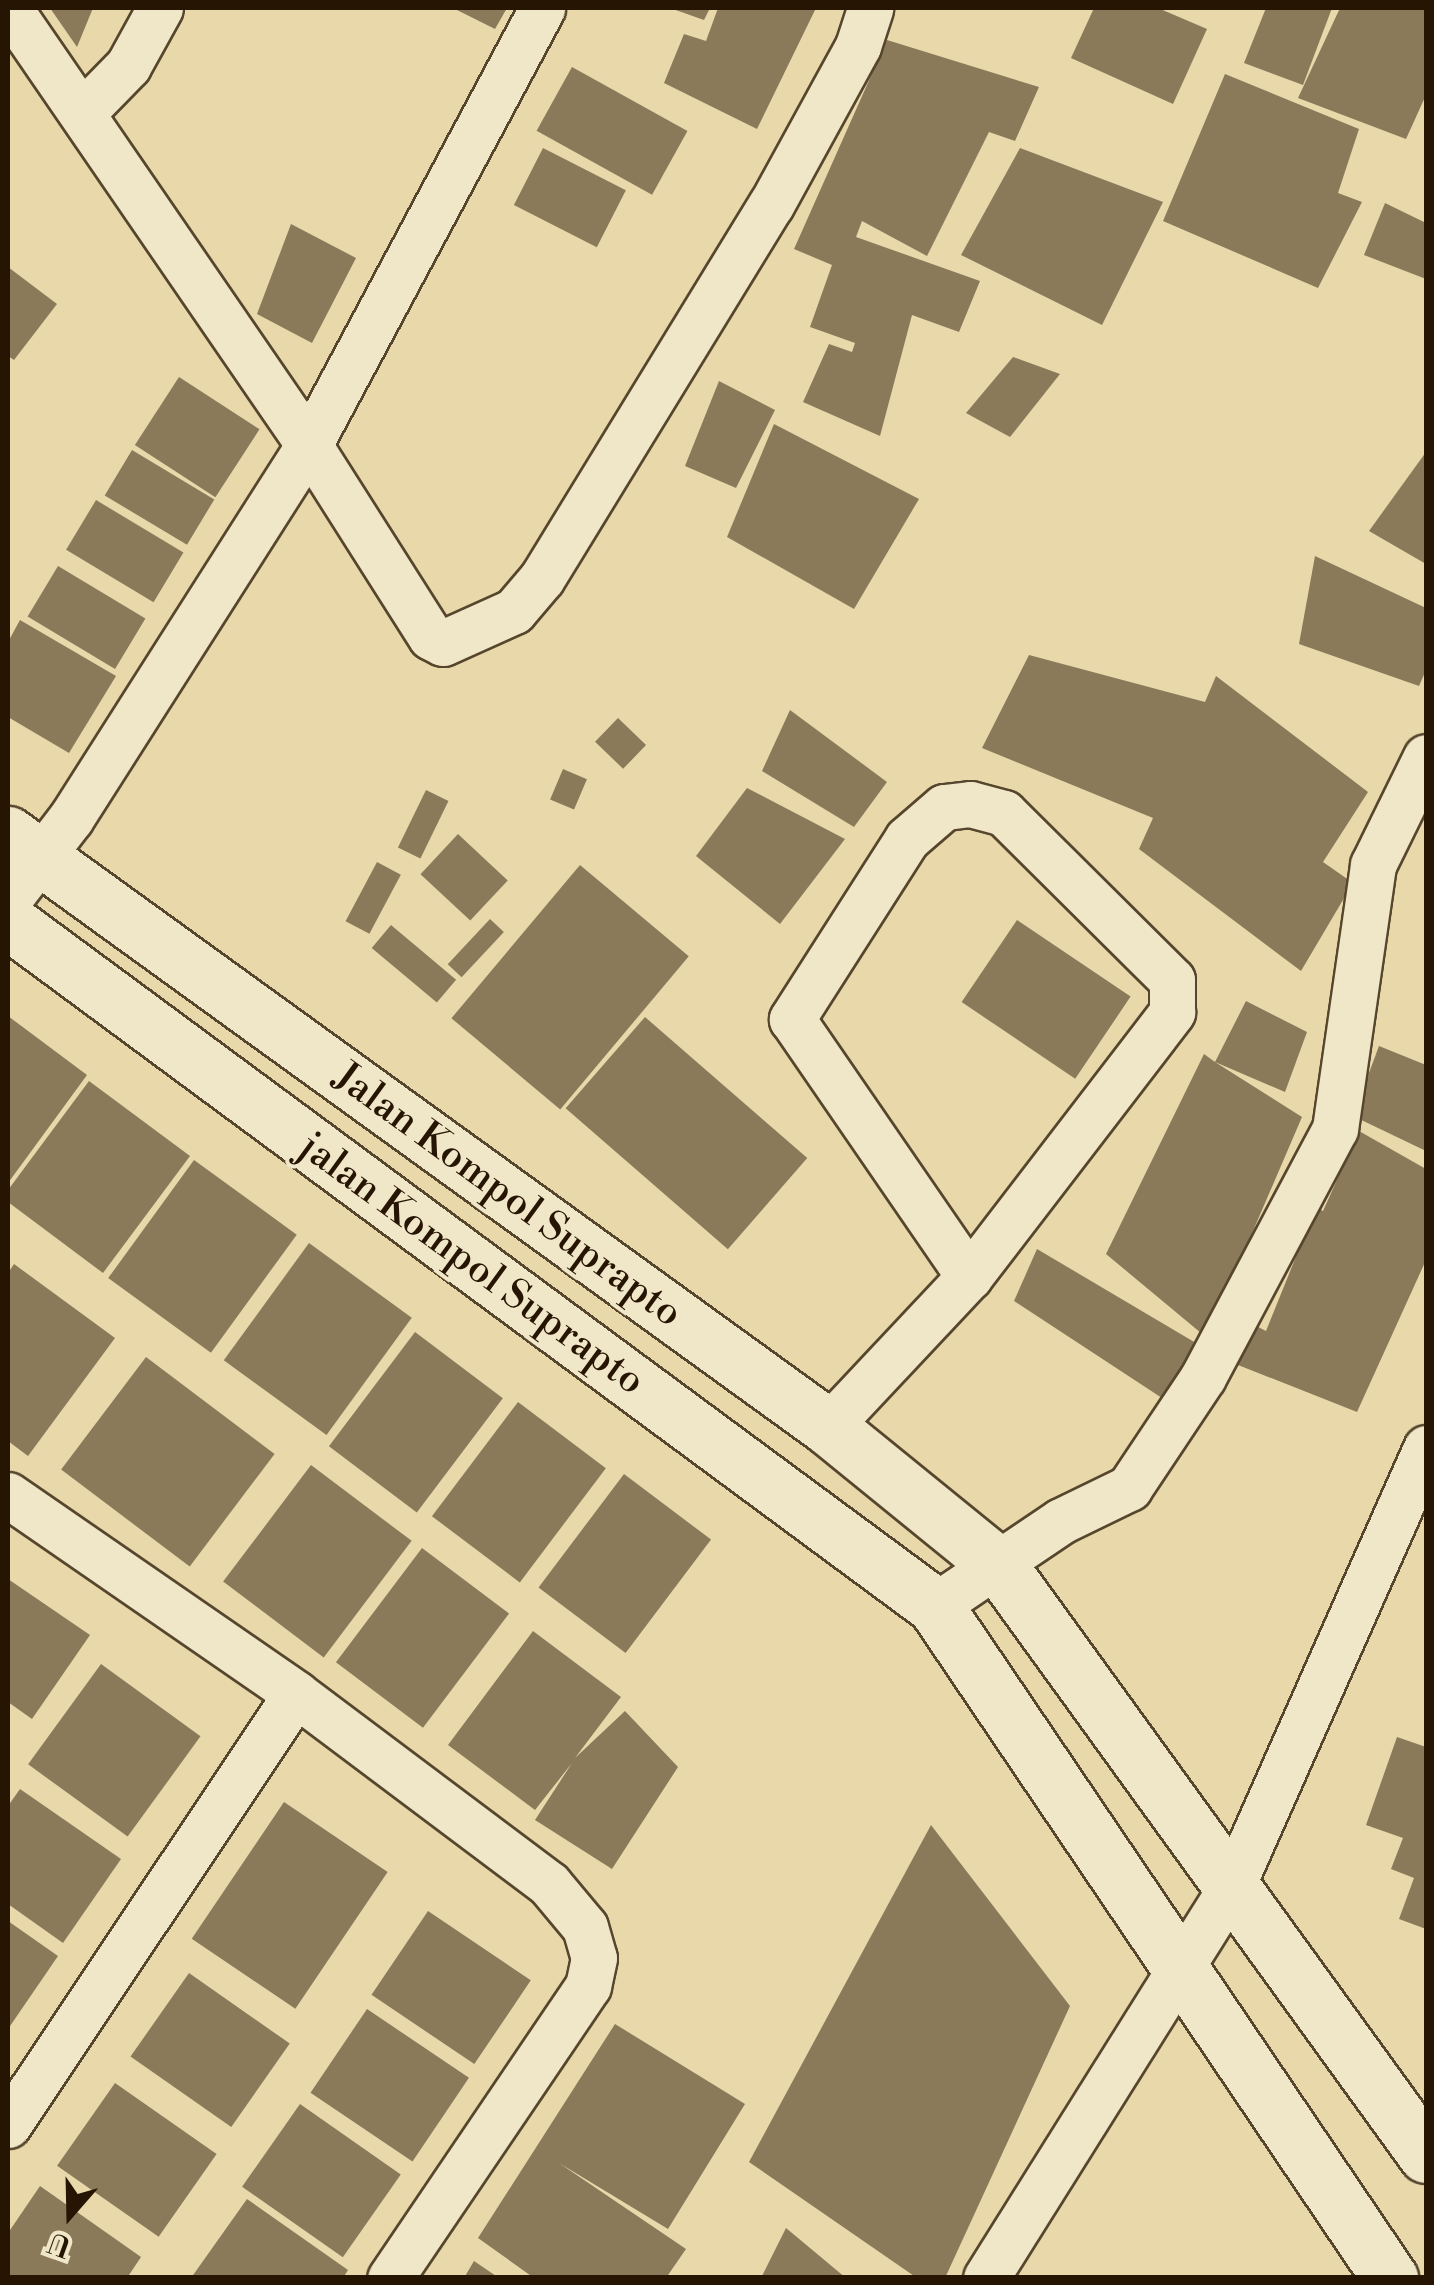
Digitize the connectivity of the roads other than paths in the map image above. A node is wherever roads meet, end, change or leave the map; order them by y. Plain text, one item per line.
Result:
1 (10, 8) edge
2 (160, 8) edge
3 (542, 8) edge
4 (870, 8) edge
5 (104, 92) junction
6 (309, 444) junction
7 (1426, 757) edge
8 (19, 864) edge
9 (8, 921) edge
10 (969, 1276) junction
11 (828, 1427) junction
12 (1426, 1448) edge
13 (8, 1495) edge
14 (1000, 1567) junction
15 (935, 1606) junction
16 (296, 1694) junction
17 (1232, 1886) junction
18 (1177, 1971) junction
19 (8, 2125) edge
20 (1426, 2155) edge
21 (390, 2278) edge
22 (986, 2278) edge
23 (1390, 2278) edge

1 - 5 street
2 - 5 street
3 - 6 street
4 - 6 street
5 - 6 street
6 - 8 street
7 - 14 street
8 - 11 street, Jalan Kompol Suprapto
9 - 15 street, jalan Kompol Suprapto
10 - 10 street
10 - 11 street
11 - 14 street, Jalan Kompol Suprapto
12 - 17 street
13 - 16 street
14 - 15 street
14 - 17 street, Jalan Kompol Suprapto
15 - 18 street, jalan Kompol Suprapto
16 - 19 street
16 - 21 street
17 - 18 street
17 - 20 street, Jalan Kompol Suprapto
18 - 22 street
18 - 23 street, jalan Kompol Suprapto

